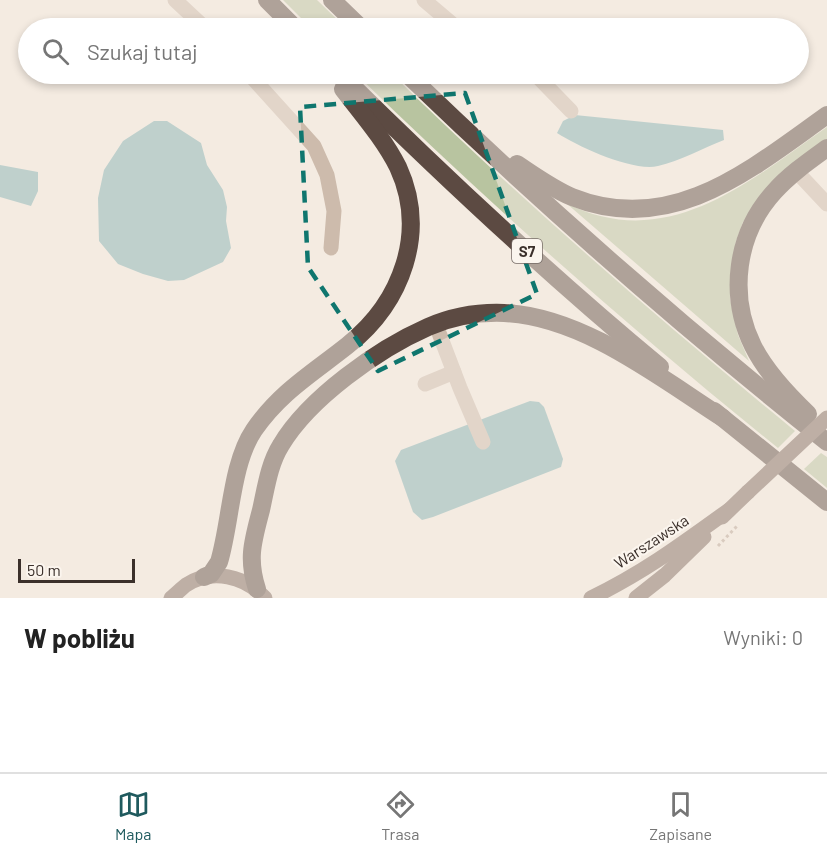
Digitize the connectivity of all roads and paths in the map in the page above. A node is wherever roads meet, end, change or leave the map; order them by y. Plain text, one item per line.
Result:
1 (175, 0) edge
2 (267, 0) edge
3 (332, 0) edge
4 (424, 0) edge
5 (194, 18) edge
6 (285, 18) edge
7 (351, 18) edge
8 (445, 18) edge
9 (258, 84) edge
10 (339, 84) edge
11 (350, 84) edge
12 (417, 84) edge
13 (545, 84) edge
14 (571, 111) dead end
15 (827, 115) edge
16 (453, 118) junction
17 (827, 148) edge
18 (796, 171) junction
19 (827, 204) edge
20 (331, 248) dead end
21 (436, 325) junction
22 (453, 372) junction
23 (425, 384) dead end
24 (723, 418) junction
25 (827, 418) edge
26 (827, 431) edge
27 (483, 442) dead end
28 (827, 442) edge
29 (827, 502) edge
30 (729, 510) junction
31 (204, 578) junction
32 (261, 594) edge
33 (172, 598) edge
34 (591, 598) edge
35 (636, 598) edge

1 - 5 lane
2 - 6 highway
3 - 7 highway
4 - 8 lane
9 - 20 lane
10 - 31 highway
11 - 24 highway, S7
12 - 16 highway
13 - 14 lane
15 - 16 highway
16 - 28 highway
17 - 18 highway
18 - 19 lane
18 - 26 highway
21 - 22 lane
21 - 24 highway
21 - 32 highway
22 - 23 lane
22 - 27 lane
24 - 29 highway, S7
25 - 30 main road, Warszawska, bridge
30 - 34 main road, Warszawska
30 - 35 main road, Warszawska
31 - 32 main road
31 - 33 main road

